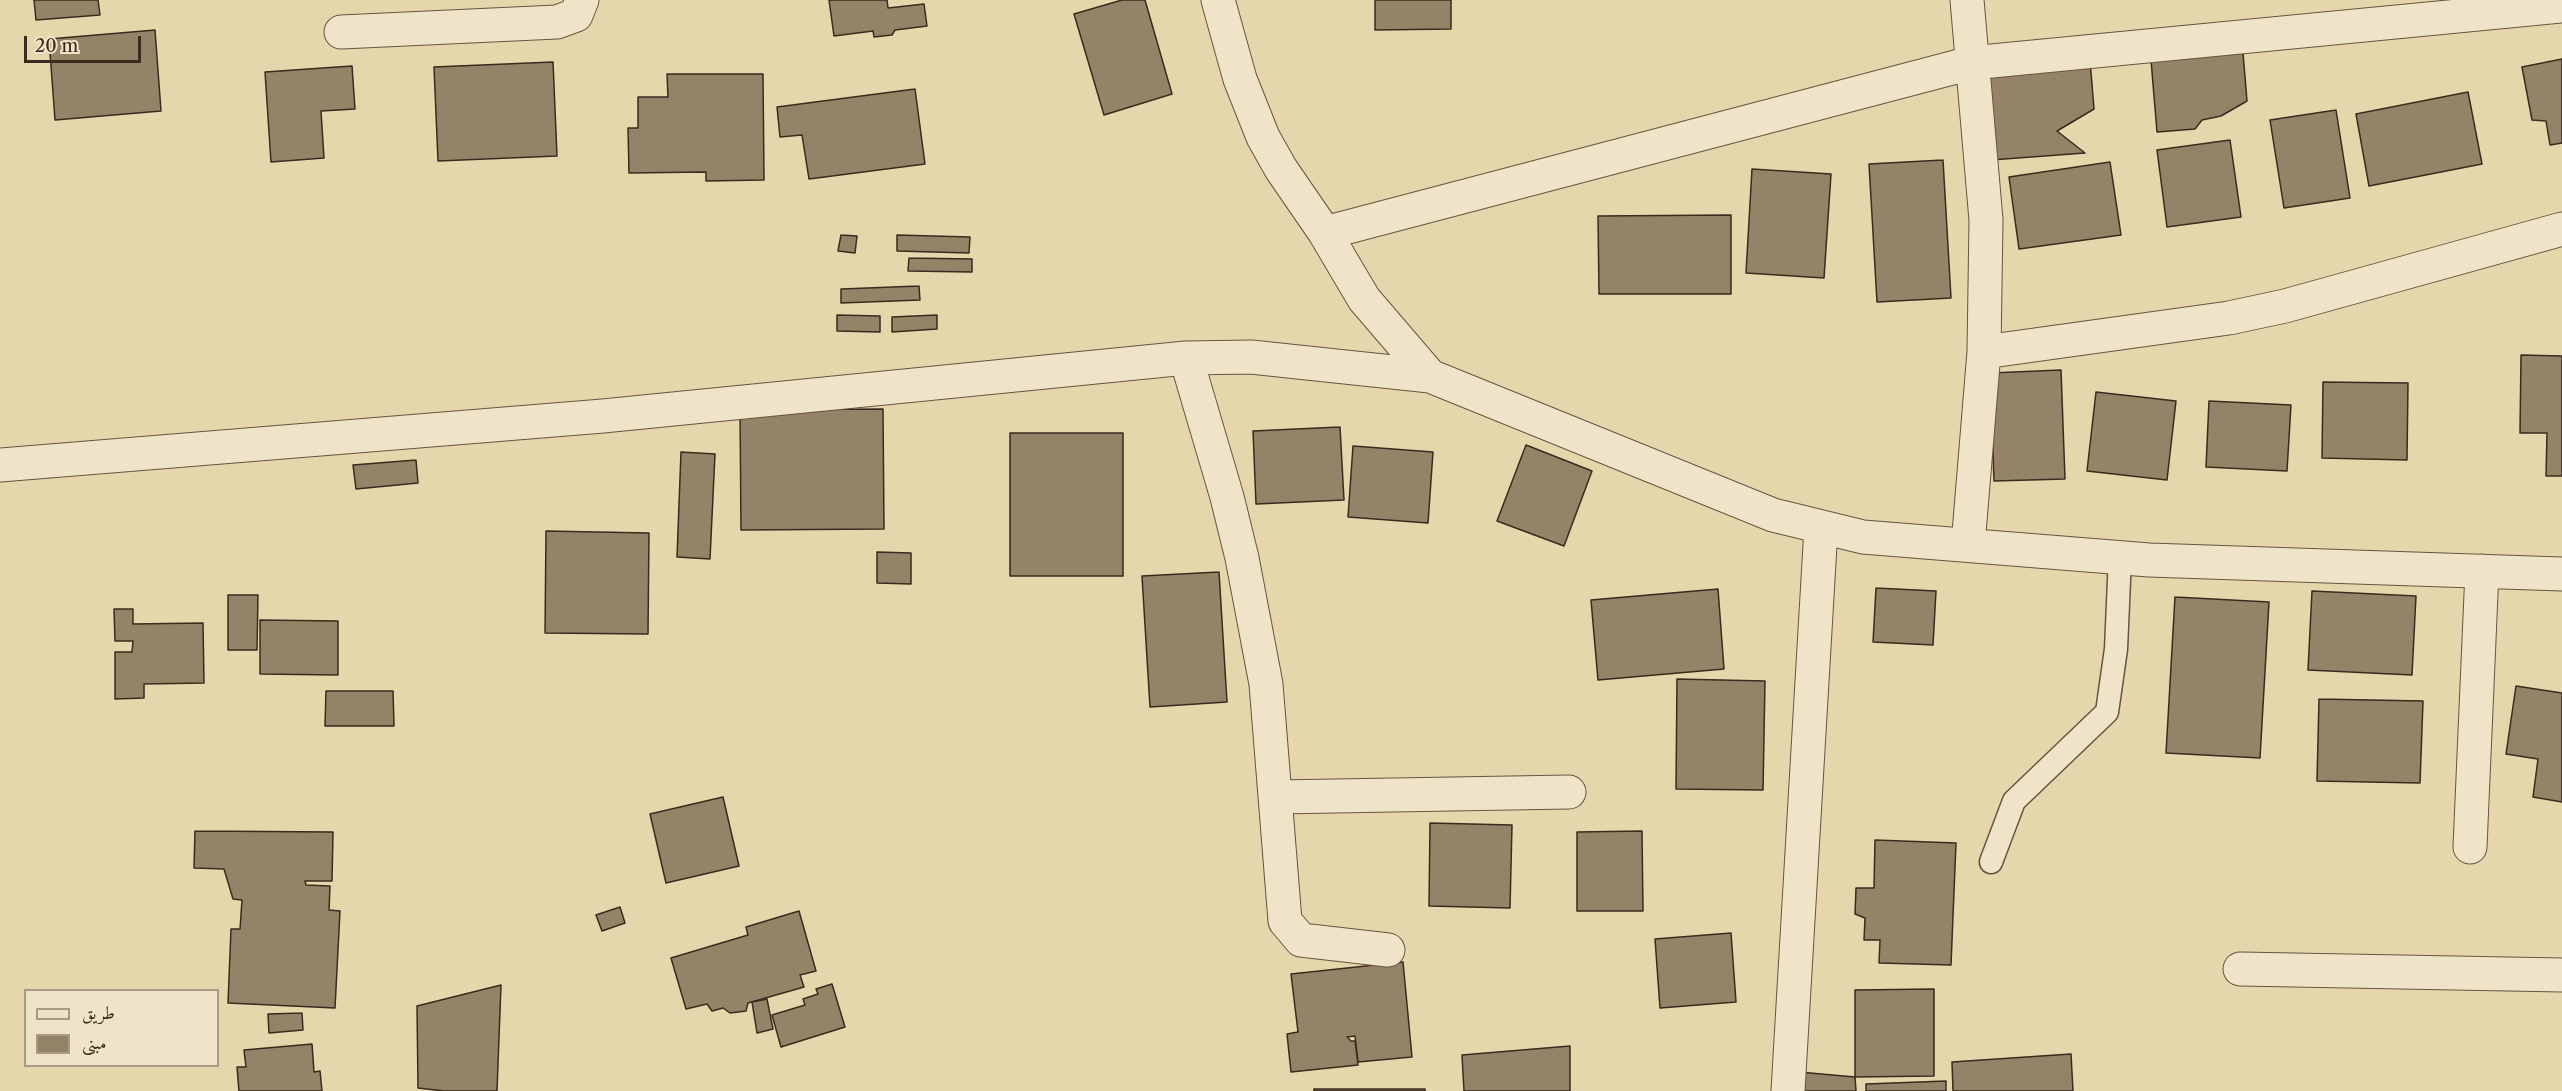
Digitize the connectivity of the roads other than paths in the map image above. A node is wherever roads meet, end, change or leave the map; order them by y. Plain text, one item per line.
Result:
1 (582, 0) edge
2 (1218, 0) edge
3 (1967, 0) edge
4 (2562, 6) edge
5 (341, 32) dead end
6 (1971, 63) junction
7 (2562, 229) edge
8 (1325, 233) junction
9 (1984, 352) junction
10 (1186, 358) junction
11 (1430, 376) junction
12 (0, 465) edge
13 (1821, 528) junction
14 (1968, 546) junction
15 (2120, 557) junction
16 (2481, 571) junction
17 (2562, 574) edge
18 (1569, 792) dead end
19 (1276, 797) junction
20 (2470, 847) dead end
21 (1990, 862) dead end
22 (1388, 950) dead end
23 (2240, 969) dead end
24 (2562, 975) edge
25 (1788, 1091) edge

1 - 5 street
2 - 8 street
3 - 6 street
4 - 6 street
6 - 8 street
6 - 9 street
7 - 9 street
8 - 11 street
9 - 14 street
10 - 11 street
10 - 12 street
10 - 19 street
11 - 13 street
13 - 14 street
13 - 25 street
14 - 15 street
15 - 16 street
15 - 21 lane
16 - 17 street
16 - 20 street
18 - 19 street
19 - 22 street
23 - 24 street

